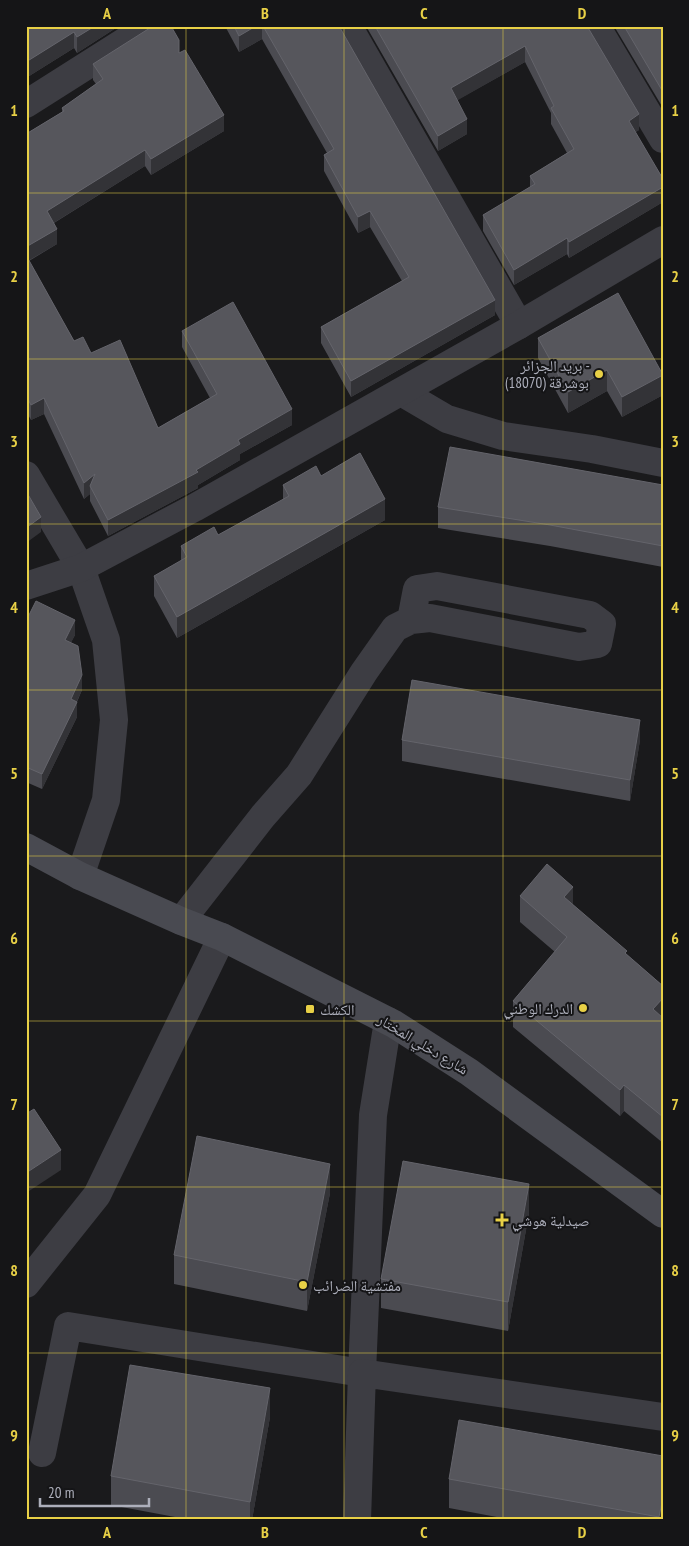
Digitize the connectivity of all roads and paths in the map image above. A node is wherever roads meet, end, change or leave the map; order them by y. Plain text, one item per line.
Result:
1 (149, 26) edge
2 (348, 26) edge
3 (596, 26) edge
4 (26, 104) edge
5 (663, 139) edge
6 (663, 240) edge
7 (519, 325) junction
8 (401, 392) junction
9 (663, 463) edge
10 (26, 475) edge
11 (82, 568) junction
12 (26, 586) edge
13 (412, 620) junction
14 (26, 847) edge
15 (80, 876) junction
16 (181, 921) junction
17 (222, 937) junction
18 (388, 1021) junction
19 (663, 1214) edge
20 (26, 1284) edge
21 (362, 1373) junction
22 (663, 1417) edge
23 (42, 1453) dead end
24 (357, 1520) edge

1 - 4 street
2 - 7 street
3 - 5 street
6 - 7 street
7 - 8 street
8 - 9 street
8 - 11 street
10 - 11 street
11 - 12 street
11 - 15 street
13 - 13 street
13 - 16 street
14 - 15 main road, شارع دخلي المختار
15 - 16 main road, شارع دخلي المختار
16 - 17 main road, شارع دخلي المختار
17 - 18 main road, شارع دخلي المختار
17 - 20 street
18 - 19 main road, شارع دخلي المختار
18 - 21 street
21 - 22 street
21 - 23 street
21 - 24 street

